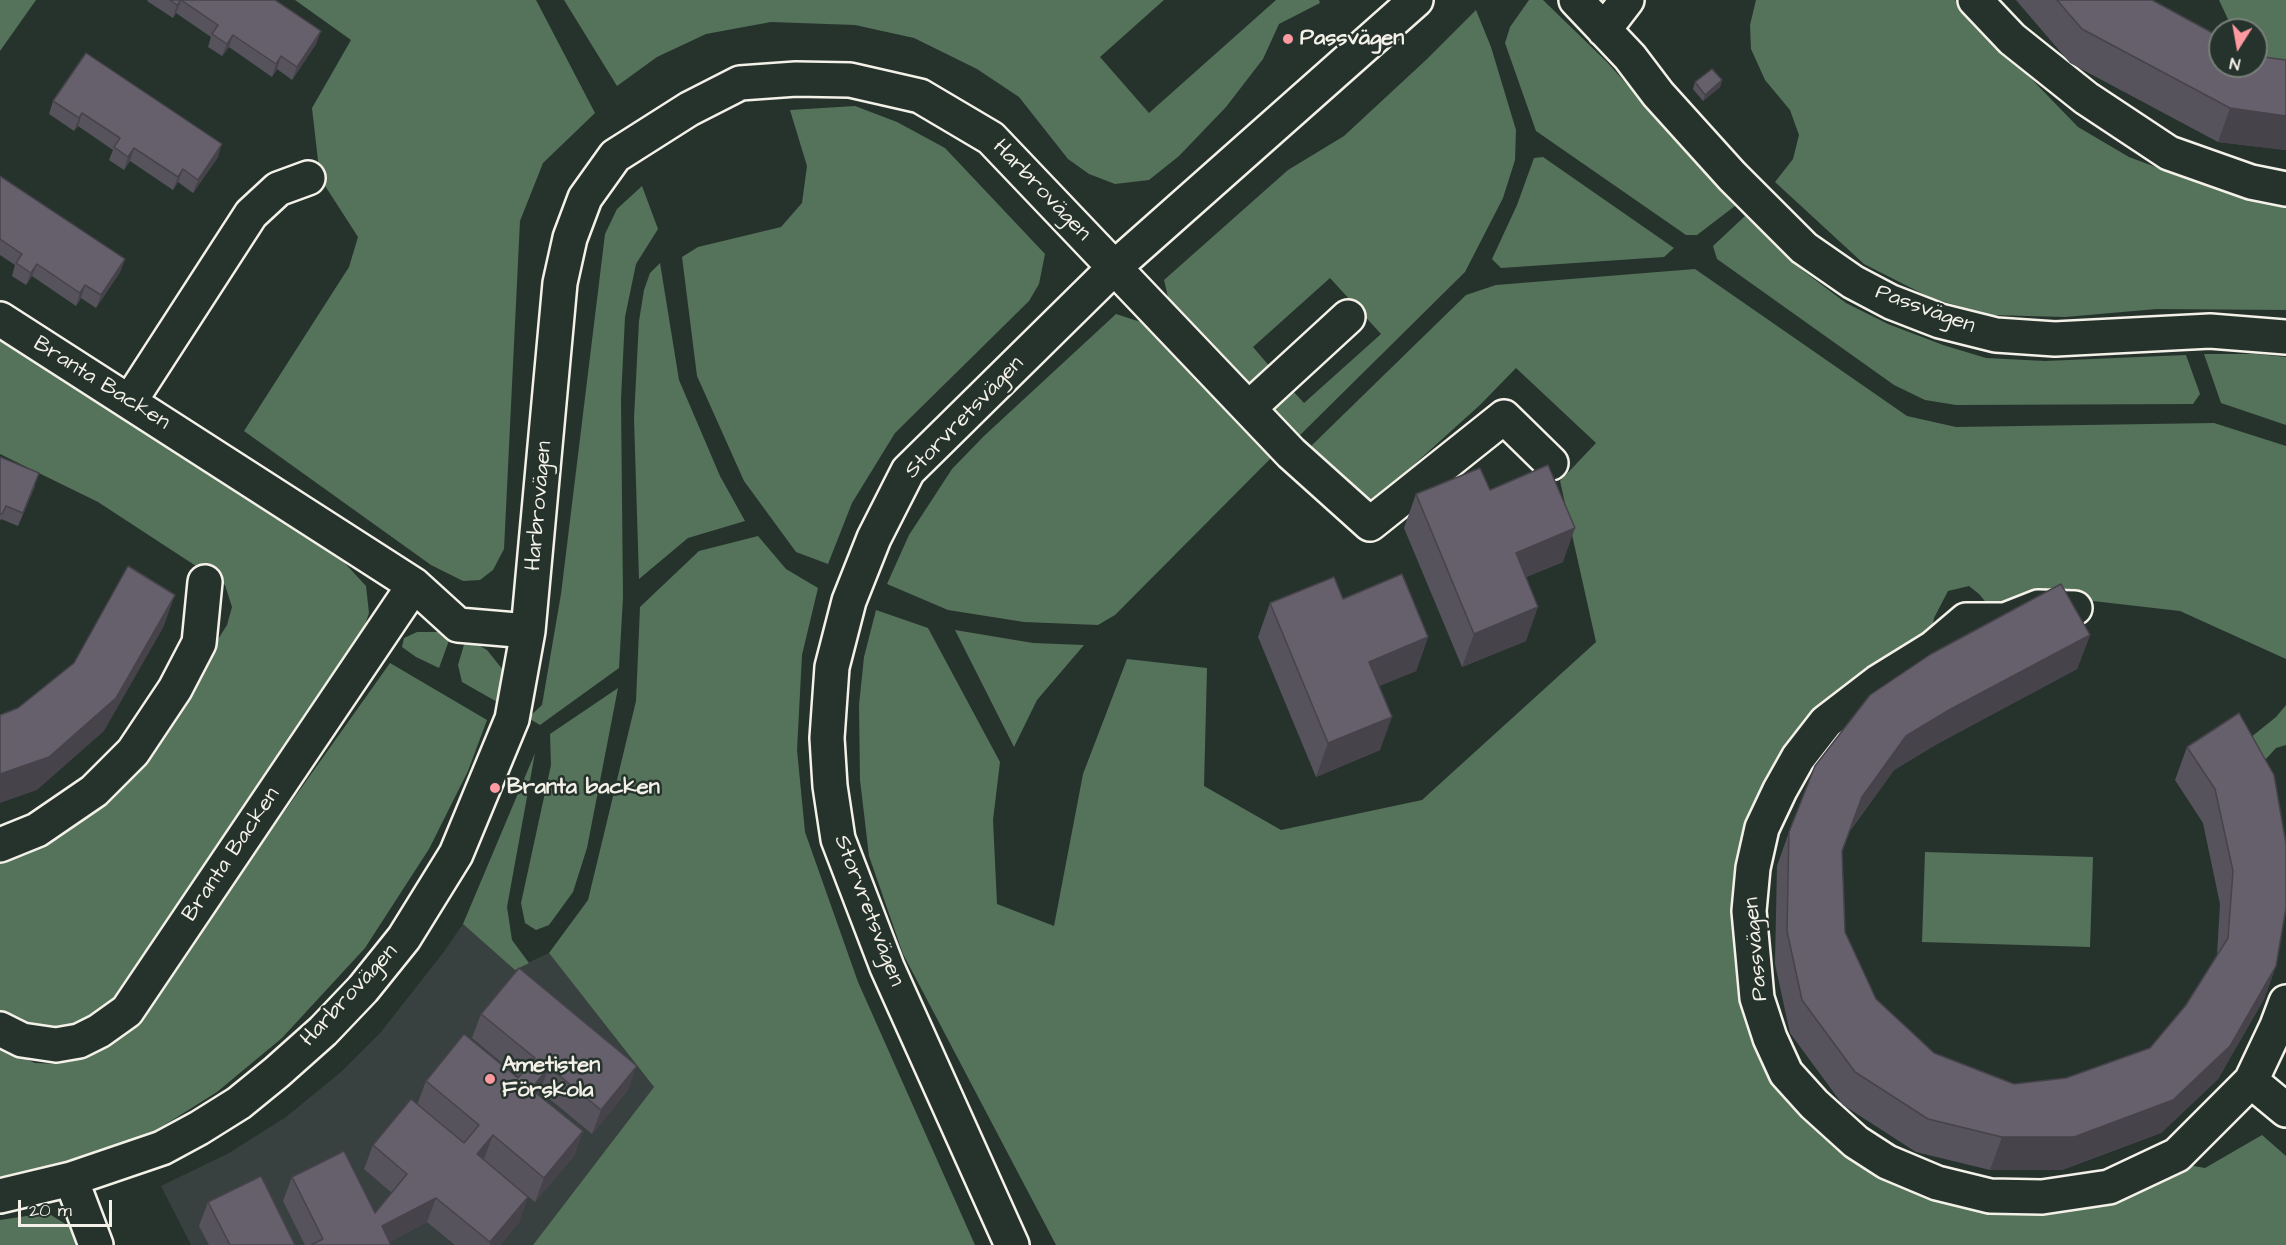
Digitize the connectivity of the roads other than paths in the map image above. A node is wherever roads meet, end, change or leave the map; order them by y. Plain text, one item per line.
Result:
1 (1416, 0) edge
2 (1576, 0) edge
3 (1627, 0) edge
4 (1976, 0) edge
5 (1604, 30) junction
6 (308, 178) dead end
7 (2286, 189) edge
8 (1115, 267) junction
9 (1348, 316) dead end
10 (0, 319) edge
11 (2286, 337) edge
12 (130, 401) junction
13 (1249, 408) junction
14 (1551, 462) dead end
15 (414, 585) junction
16 (204, 595) dead end
17 (2075, 608) edge
18 (528, 631) junction
19 (0, 845) edge
20 (2286, 1002) edge
21 (0, 1029) edge
22 (2251, 1082) junction
23 (2286, 1110) edge
24 (71, 1179) junction
25 (0, 1196) edge
26 (96, 1245) edge
27 (1012, 1245) edge

1 - 8 street, Storvretsvägen
2 - 5 street, Passvägen
3 - 5 street
4 - 7 street
5 - 11 street, Passvägen
6 - 12 street
8 - 13 street, Harbrovägen
8 - 18 street, Harbrovägen
8 - 27 street, Storvretsvägen
9 - 13 street
10 - 12 street, Branta Backen
12 - 15 street, Branta Backen
13 - 14 street, Harbrovägen
15 - 18 street, Branta Backen
15 - 21 street, Branta Backen
16 - 19 street
17 - 22 street, Passvägen
18 - 24 street, Harbrovägen
20 - 22 street, Passvägen
22 - 23 street
24 - 25 street, Harbrovägen
24 - 26 street

